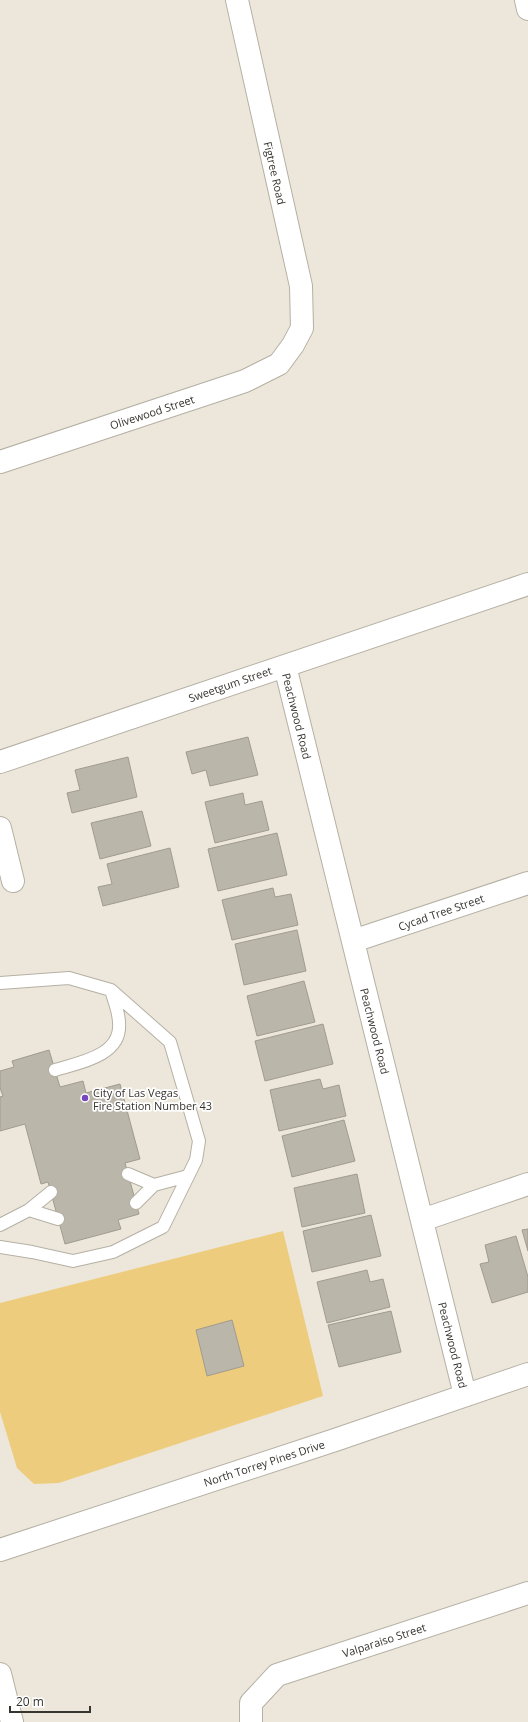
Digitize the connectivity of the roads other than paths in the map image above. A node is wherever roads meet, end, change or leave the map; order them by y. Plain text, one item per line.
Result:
1 (237, 0) edge
2 (526, 0) edge
3 (528, 9) edge
4 (293, 345) joint
5 (0, 462) edge
6 (528, 584) edge
7 (285, 666) junction
8 (0, 762) edge
9 (0, 828) edge
10 (13, 881) dead end
11 (528, 882) edge
12 (353, 941) junction
13 (0, 983) edge
14 (112, 990) junction
15 (55, 1070) dead end
16 (128, 1174) dead end
17 (188, 1176) junction
18 (528, 1184) edge
19 (154, 1185) junction
20 (50, 1192) dead end
21 (136, 1203) dead end
22 (29, 1210) junction
23 (58, 1219) dead end
24 (422, 1220) junction
25 (0, 1225) edge
26 (0, 1247) edge
27 (528, 1374) edge
28 (466, 1395) junction
29 (0, 1550) edge
30 (528, 1593) edge
31 (0, 1674) edge
32 (251, 1712) edge
33 (12, 1722) edge

1 - 4 street, Figtree Road
2 - 3 street
4 - 5 street, Olivewood Street
6 - 7 street, Sweetgum Street
7 - 8 street, Sweetgum Street
7 - 12 street, Peachwood Road
9 - 10 street
11 - 12 street, Cycad Tree Street
12 - 24 street, Peachwood Road
13 - 14 lane
14 - 15 lane
14 - 17 lane
16 - 19 lane
17 - 19 lane
17 - 26 lane
18 - 24 street
19 - 21 lane
20 - 22 lane
22 - 23 lane
22 - 25 lane
24 - 28 street, Peachwood Road
27 - 28 street, North Torrey Pines Drive
28 - 29 street, North Torrey Pines Drive
30 - 32 street, Valparaiso Street
31 - 33 street

